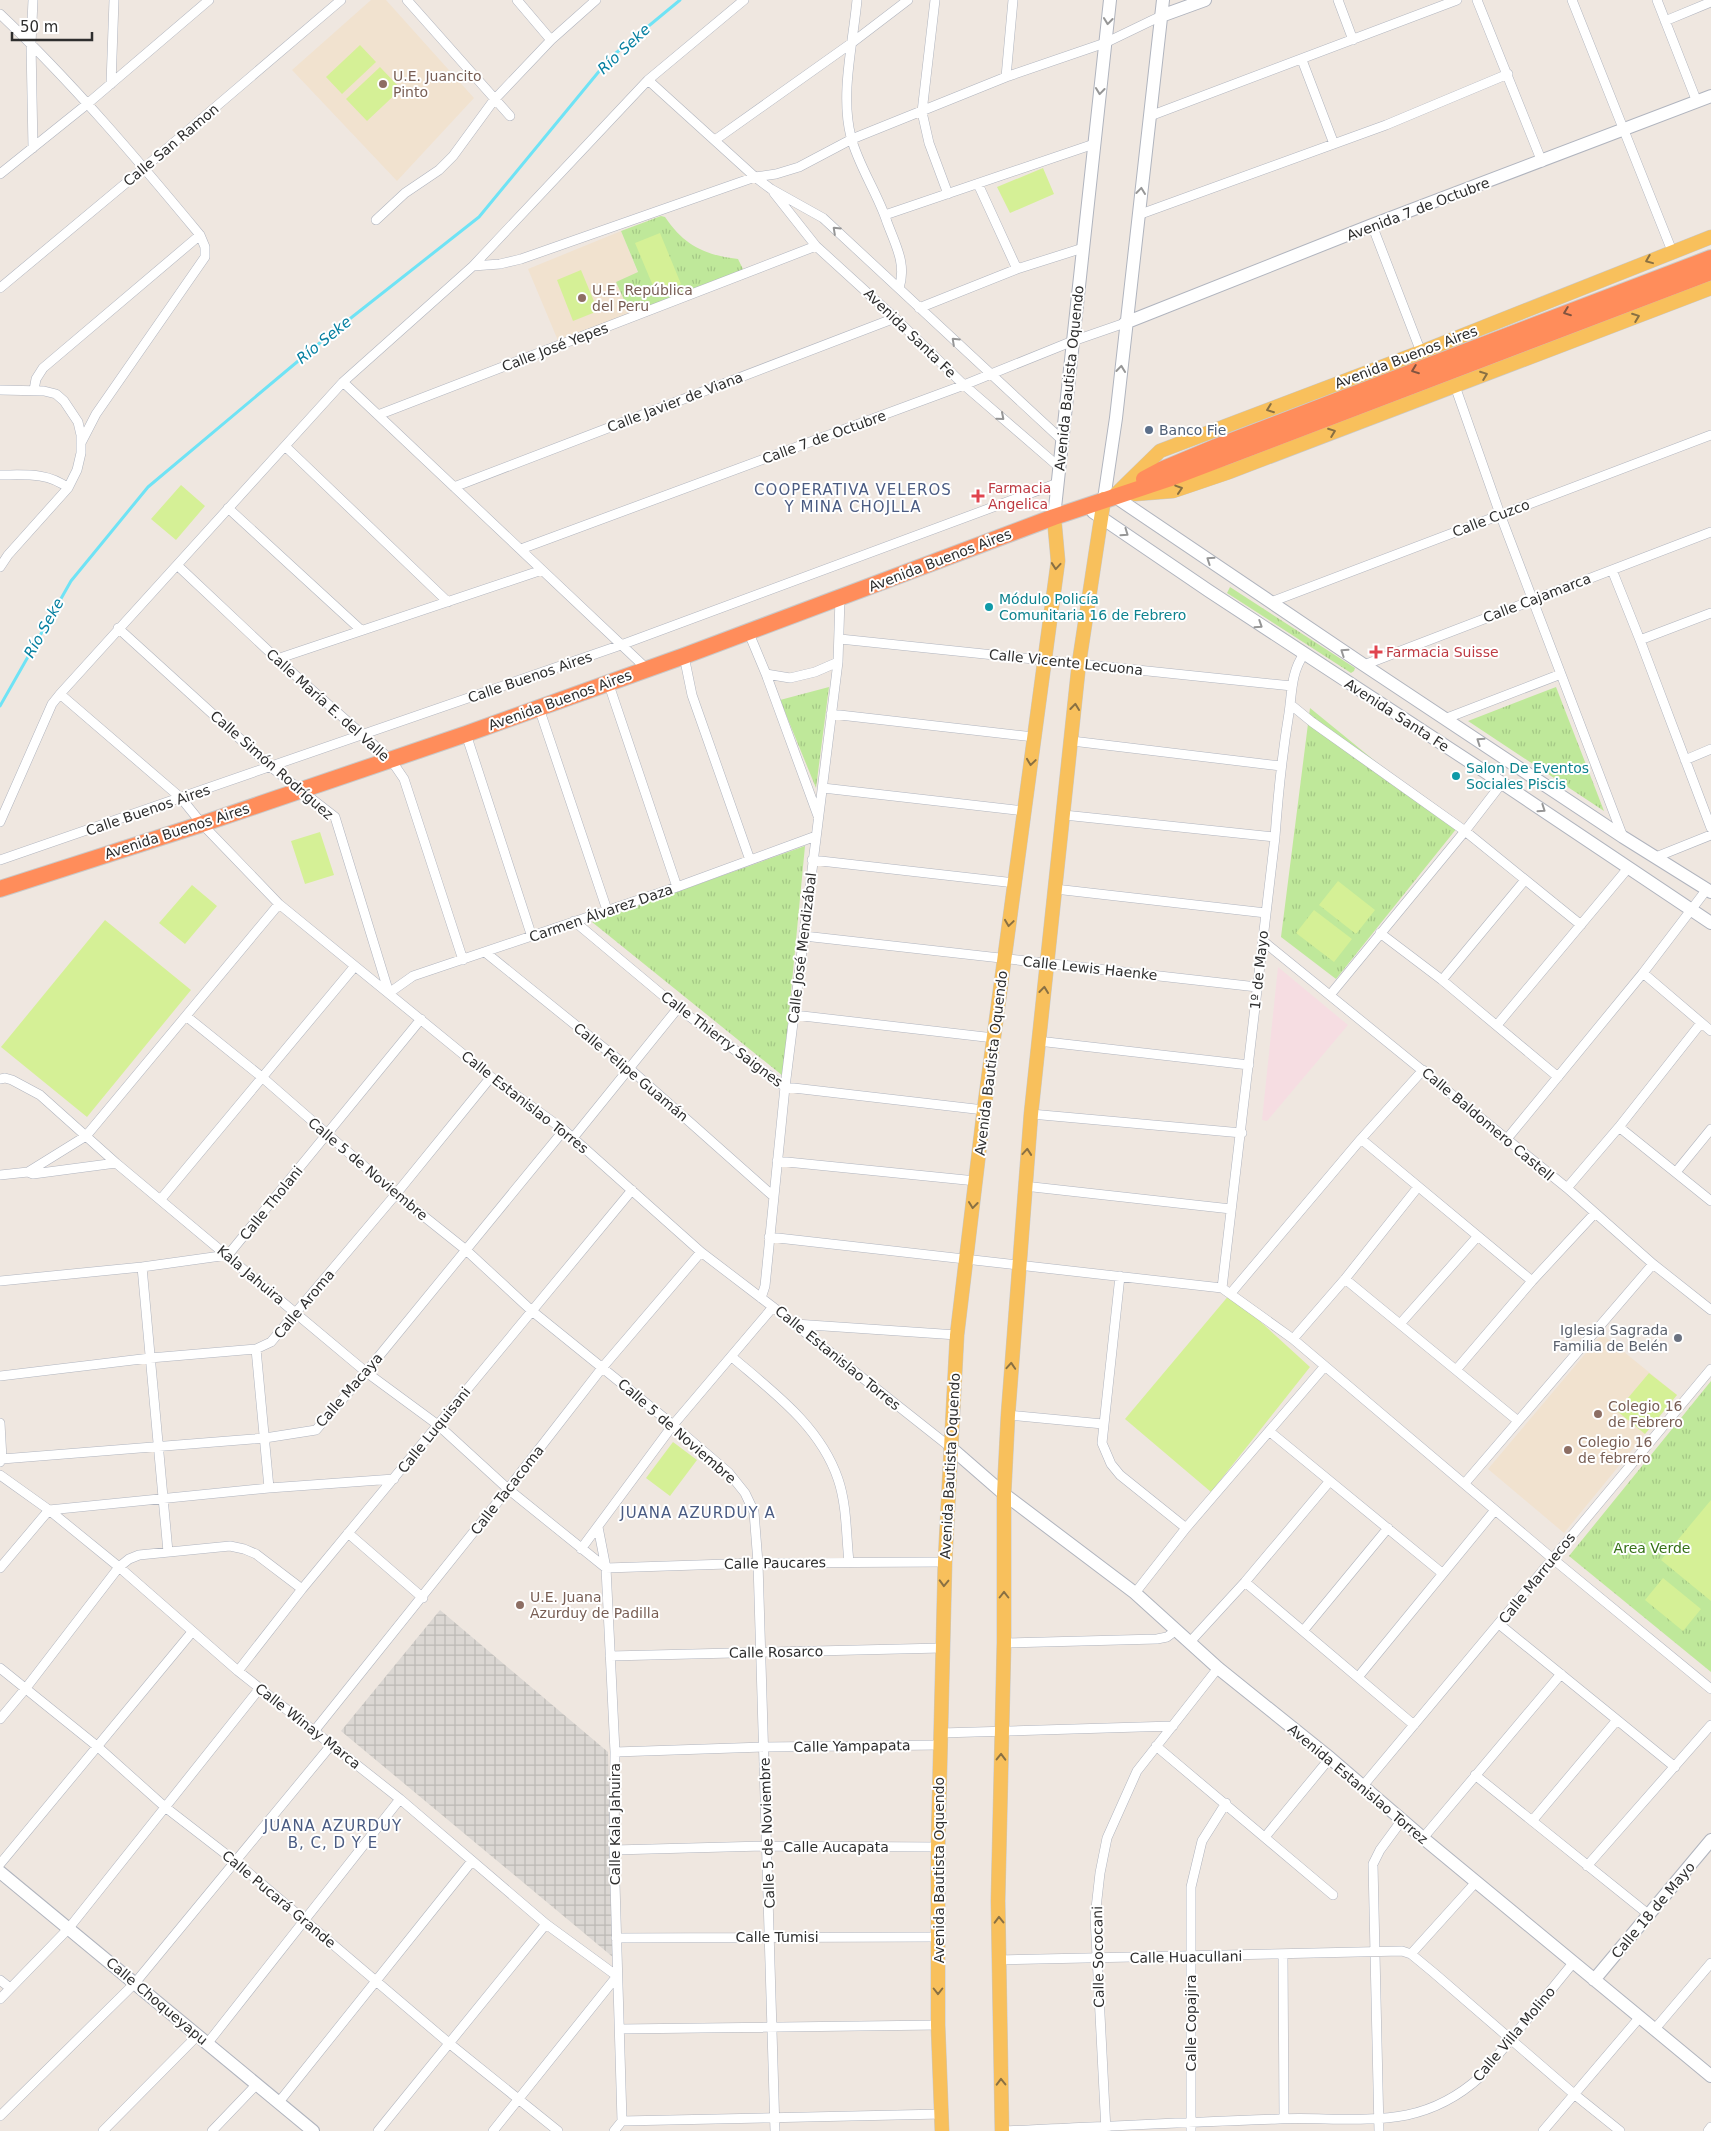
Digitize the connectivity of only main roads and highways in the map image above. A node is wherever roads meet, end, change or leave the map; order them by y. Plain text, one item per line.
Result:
1 (1110, 0) edge
2 (1163, 0) edge
3 (1205, 0) edge
4 (1161, 16) junction
5 (1711, 96) edge
6 (1711, 237) edge
7 (1711, 258) edge
8 (1711, 272) edge
9 (1711, 288) edge
10 (1125, 323) junction
11 (1109, 498) junction
12 (1085, 506) junction
13 (1054, 517) junction
14 (1101, 517) junction
15 (0, 889) edge
16 (1709, 890) edge
17 (1711, 923) edge
18 (950, 1447) junction
19 (1004, 1494) junction
20 (1711, 1840) edge
21 (0, 1872) edge
22 (1594, 1980) junction
23 (1711, 2076) edge
24 (313, 2131) edge
25 (942, 2131) edge
26 (1002, 2131) edge

1 -> 13 main road, Avenida Bautista Oquendo
2 - 4 main road
3 - 4 main road
10 -> 4 main road
5 - 10 main road, Avenida 7 de Octubre
6 -> 11 main road, Avenida Buenos Aires
7 -> 11 highway, Avenida Buenos Aires
8 - 11 highway, Avenida Buenos Aires
11 -> 9 main road, Avenida Buenos Aires
11 -> 10 main road
11 - 12 highway, Avenida Buenos Aires
11 - 14 main road
16 -> 11 main road, Avenida Santa Fe
12 - 13 highway, Avenida Buenos Aires
12 - 14 main road, Avenida Santa Fe
13 - 15 highway, Avenida Buenos Aires
13 -> 18 main road, Avenida Bautista Oquendo
14 -> 17 main road, Avenida Santa Fe
19 -> 14 main road
18 - 19 main road, Calle Estanislao Torres
18 -> 25 main road, Avenida Bautista Oquendo
19 - 22 main road, Avenida Estanislao Torrez
26 -> 19 main road
20 - 22 main road, Calle 18 de Mayo
21 - 24 main road, Calle Choqueyapu
22 - 23 main road, Avenida Estanislao Torrez

